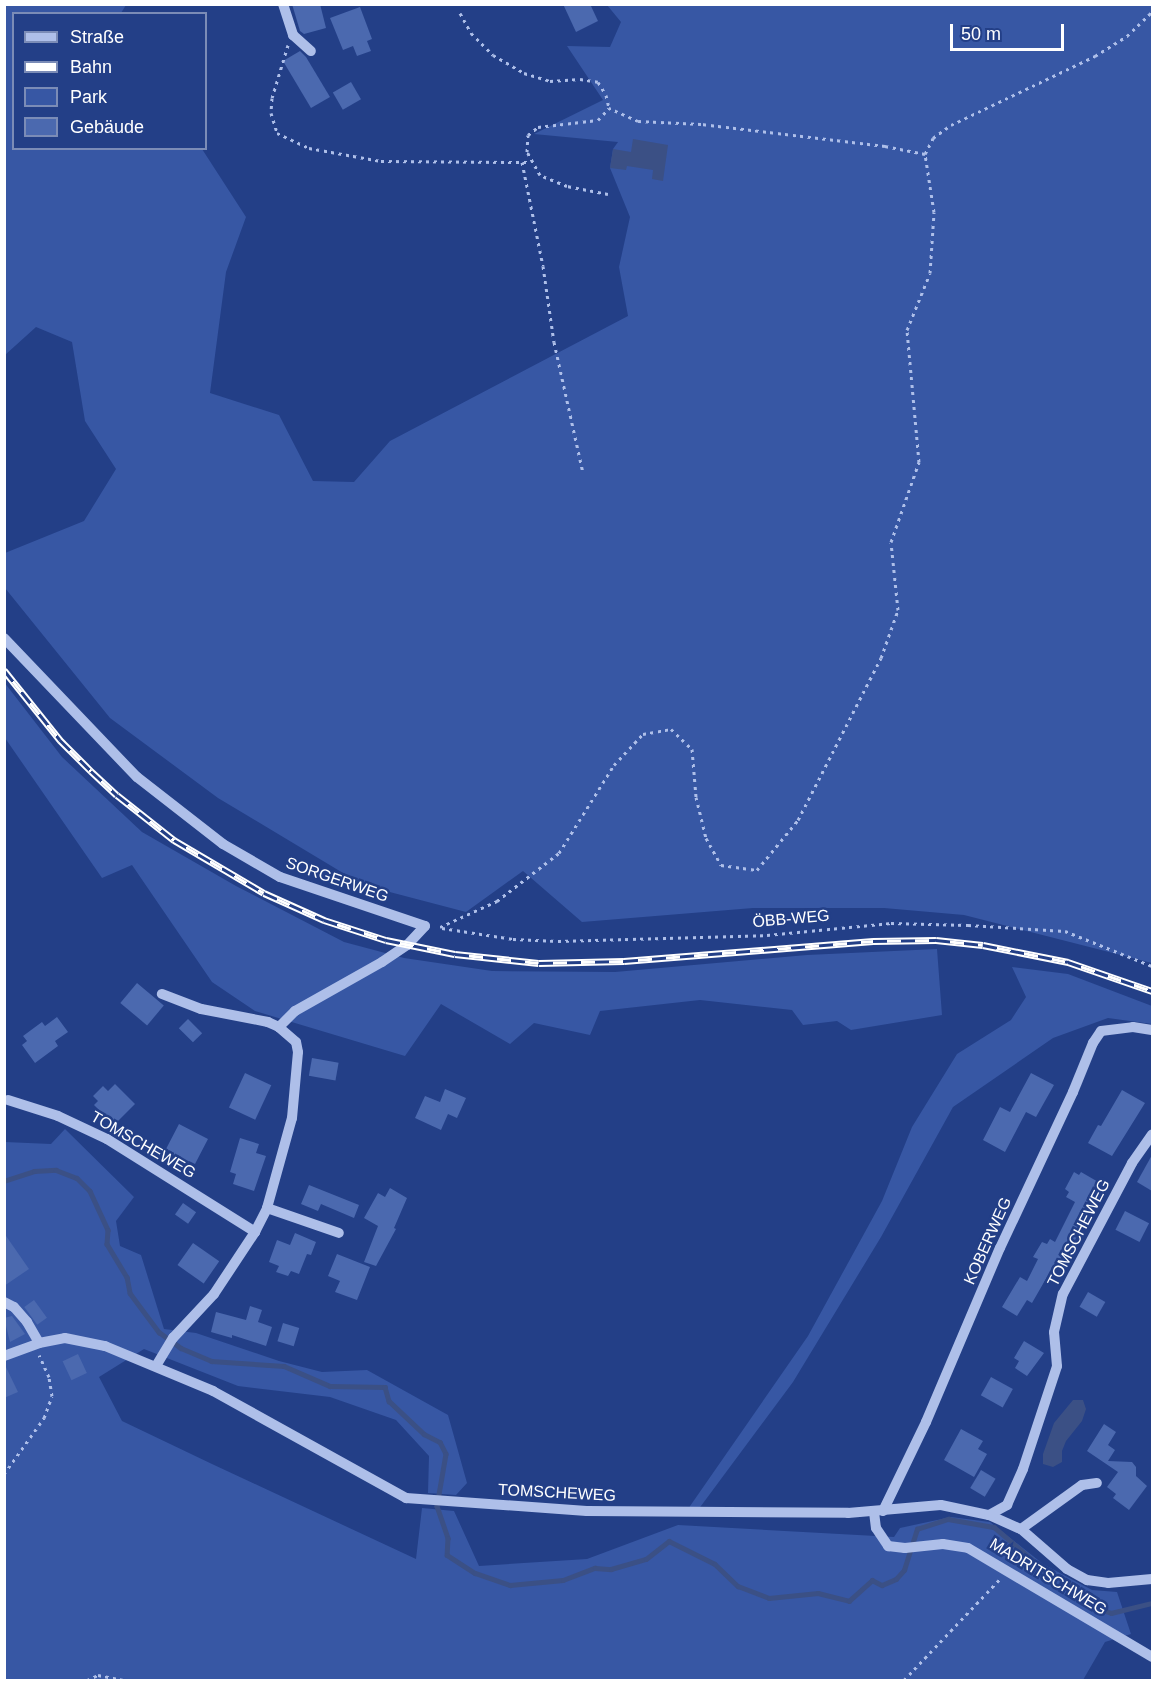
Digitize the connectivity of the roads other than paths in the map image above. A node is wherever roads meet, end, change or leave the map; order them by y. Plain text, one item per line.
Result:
1 (283, 4) edge
2 (310, 51) dead end
3 (4, 638) edge
4 (162, 994) dead end
5 (279, 1027) junction
6 (1152, 1030) edge
7 (8, 1100) dead end
8 (1152, 1134) edge
9 (267, 1208) junction
10 (255, 1232) junction
11 (339, 1233) dead end
12 (4, 1302) edge
13 (36, 1344) junction
14 (4, 1356) edge
15 (156, 1366) junction
16 (1097, 1483) dead end
17 (878, 1512) junction
18 (989, 1515) junction
19 (1020, 1529) junction
20 (1152, 1579) edge
21 (1152, 1657) edge

1 - 2 street
3 - 5 street, SORGERWEG
4 - 5 street
5 - 9 street
6 - 17 street, KOBERWEG
7 - 10 street, TOMSCHEWEG
8 - 18 street, TOMSCHEWEG
9 - 10 street
9 - 11 street
10 - 15 street
12 - 13 street
13 - 14 street, TOMSCHEWEG
13 - 15 street, TOMSCHEWEG
15 - 17 street, TOMSCHEWEG
16 - 19 street
17 - 18 street, TOMSCHEWEG
17 - 21 street, MADRITSCHWEG
18 - 19 street, TOMSCHEWEG
19 - 20 street, TOMSCHEWEG

